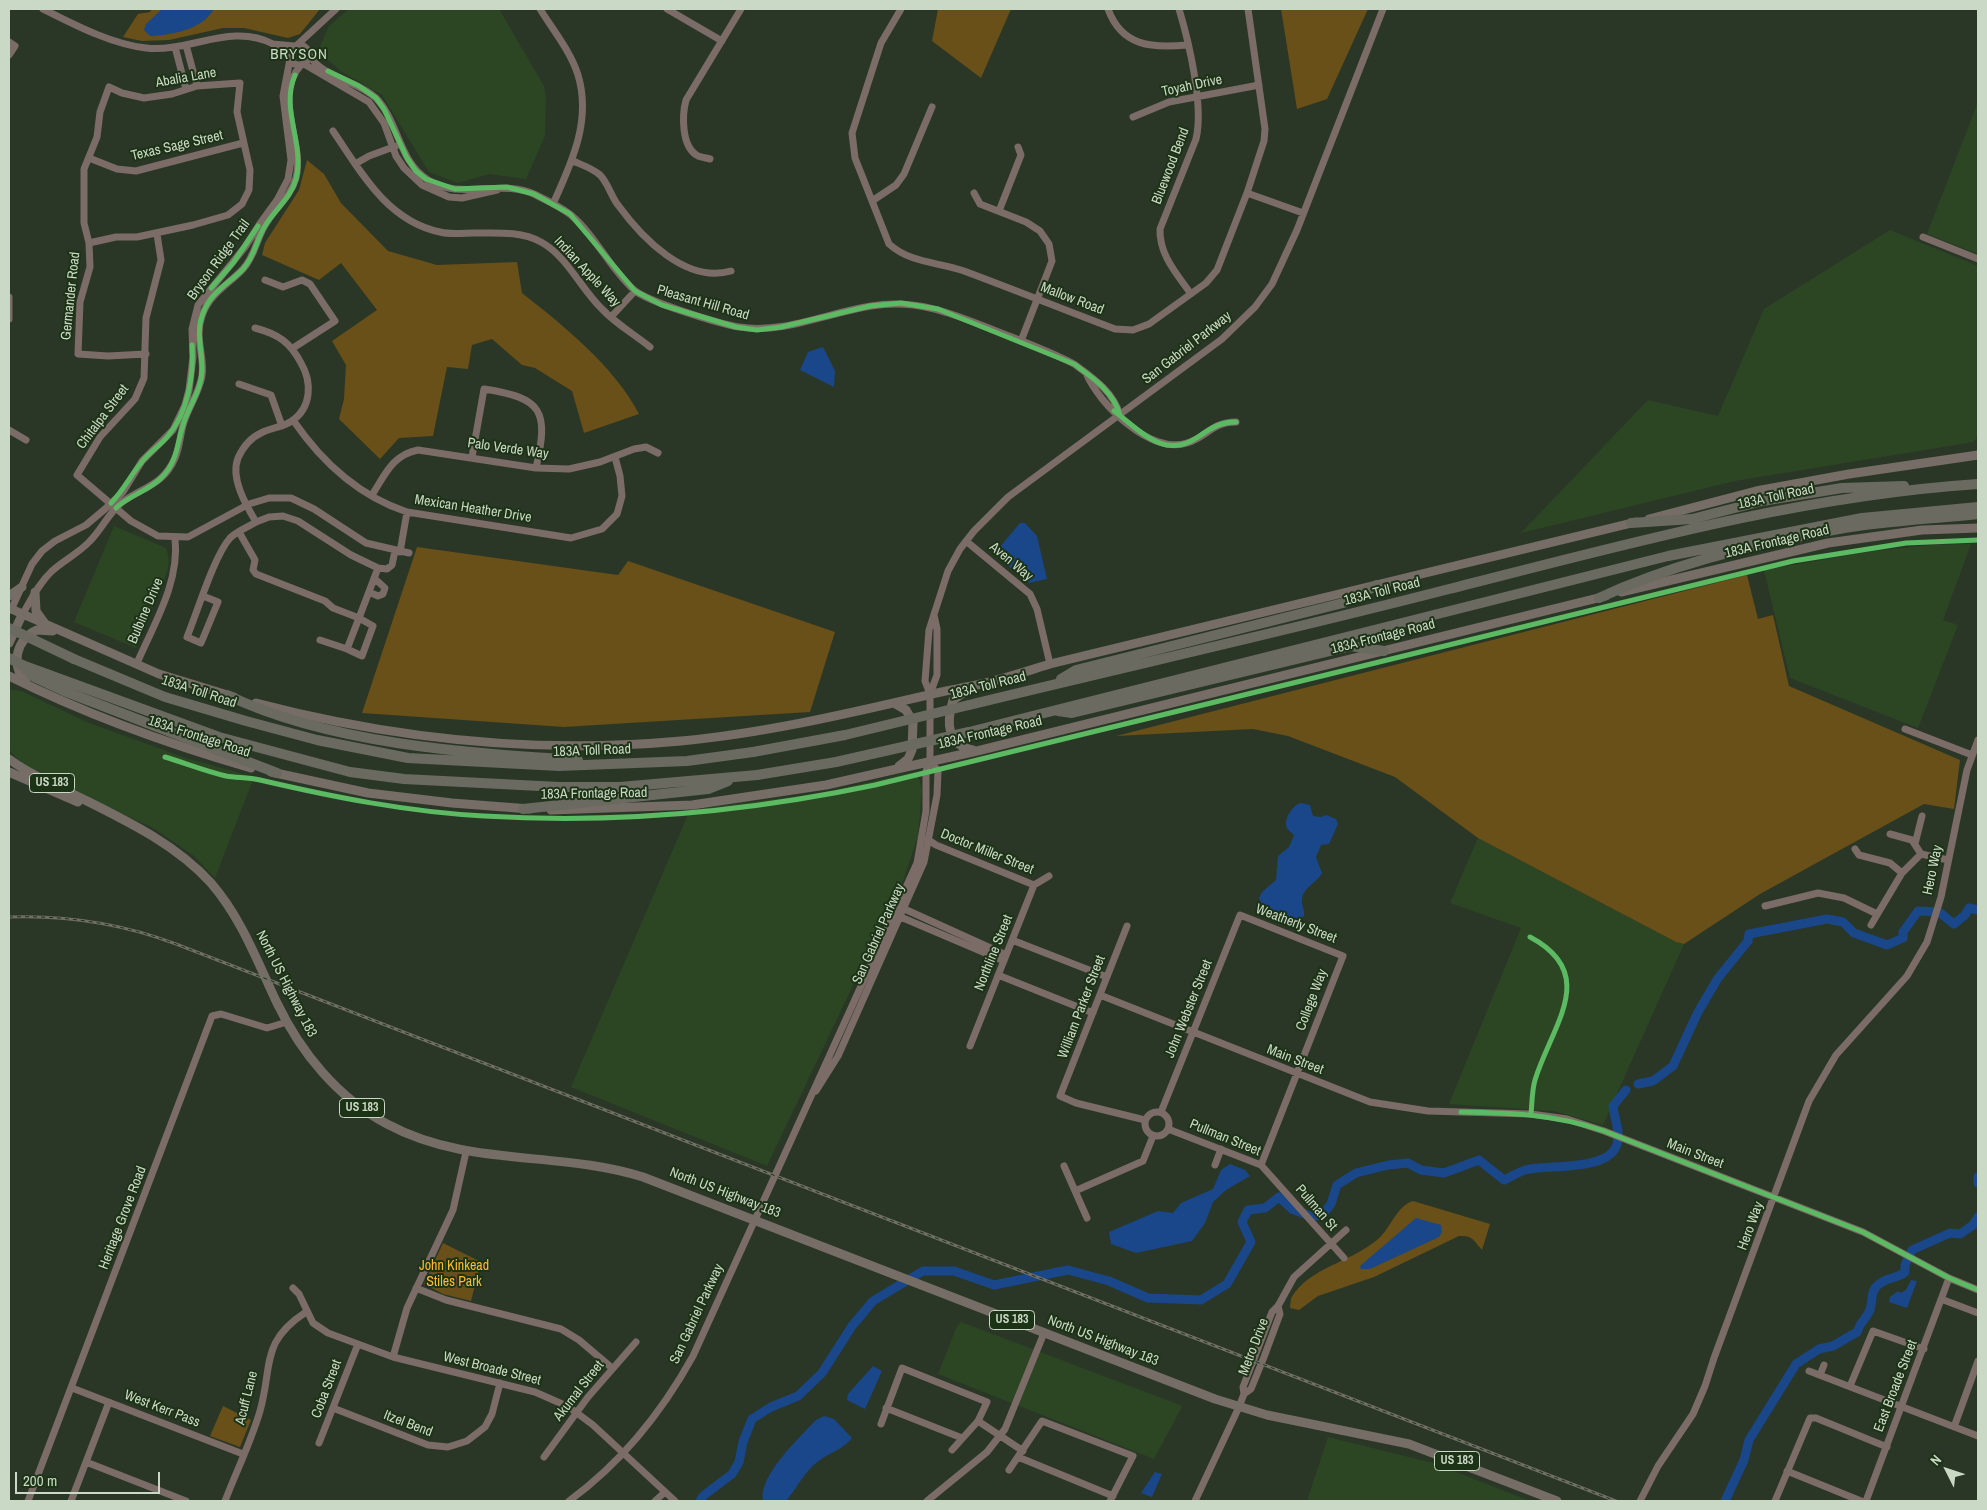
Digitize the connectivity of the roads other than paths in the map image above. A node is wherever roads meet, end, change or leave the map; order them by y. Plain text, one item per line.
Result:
1 (43, 9) edge
2 (336, 9) edge
3 (540, 9) edge
4 (667, 9) edge
5 (741, 9) edge
6 (901, 9) edge
7 (1108, 9) edge
8 (1179, 9) edge
9 (1248, 9) edge
10 (1383, 9) edge
11 (318, 26) junction
12 (722, 41) junction
13 (12, 44) edge
14 (273, 44) junction
15 (186, 45) junction
16 (1187, 45) junction
17 (295, 46) junction
18 (176, 47) junction
19 (309, 52) junction
20 (9, 55) edge
21 (290, 58) junction
22 (302, 64) junction
23 (1259, 85) junction
24 (197, 86) junction
25 (108, 87) joint
26 (186, 89) junction
27 (1197, 97) junction
28 (932, 107) dead end
29 (1132, 117) dead end
30 (333, 131) dead end
31 (243, 143) junction
32 (397, 146) junction
33 (1018, 147) dead end
34 (89, 158) junction
35 (710, 158) dead end
36 (572, 162) junction
37 (355, 164) junction
38 (974, 193) dead end
39 (1247, 193) junction
40 (872, 201) junction
41 (552, 204) junction
42 (999, 211) junction
43 (1303, 213) junction
44 (157, 234) junction
45 (1922, 237) dead end
46 (89, 243) junction
47 (1978, 259) edge
48 (732, 271) dead end
49 (264, 280) dead end
50 (635, 291) junction
51 (1191, 294) junction
52 (9, 297) edge
53 (1038, 300) junction
54 (9, 317) edge
55 (611, 317) junction
56 (255, 328) dead end
57 (1021, 341) junction
58 (650, 347) dead end
59 (293, 348) junction
60 (146, 354) junction
61 (239, 384) dead end
62 (1120, 415) junction
63 (293, 420) junction
64 (1236, 422) dead end
65 (282, 426) junction
66 (9, 430) edge
67 (26, 440) dead end
68 (658, 453) dead end
69 (1978, 455) edge
70 (472, 457) junction
71 (614, 457) junction
72 (536, 468) junction
73 (1978, 484) edge
74 (1933, 487) junction
75 (372, 496) junction
76 (113, 506) junction
77 (247, 506) junction
78 (1978, 507) edge
79 (407, 512) junction
80 (1978, 514) edge
81 (256, 522) junction
82 (1631, 523) junction
83 (1978, 528) edge
84 (239, 532) junction
85 (175, 538) junction
86 (966, 541) junction
87 (398, 551) junction
88 (409, 553) dead end
89 (378, 568) junction
90 (374, 578) junction
91 (1377, 585) junction
92 (22, 587) junction
93 (35, 592) junction
94 (369, 592) junction
95 (9, 596) edge
96 (203, 596) junction
97 (1599, 598) junction
98 (10, 611) edge
99 (22, 615) junction
100 (934, 615) junction
101 (359, 618) junction
102 (48, 627) junction
103 (9, 628) edge
104 (58, 631) junction
105 (320, 640) dead end
106 (9, 643) edge
107 (347, 649) junction
108 (1384, 651) junction
109 (9, 658) edge
110 (138, 663) junction
111 (1050, 664) junction
112 (9, 676) edge
113 (1050, 685) junction
114 (9, 686) edge
115 (28, 686) junction
116 (64, 686) junction
117 (974, 686) junction
118 (930, 694) junction
119 (227, 695) junction
120 (894, 703) junction
121 (1055, 710) junction
122 (1904, 729) dead end
123 (1978, 740) edge
124 (977, 751) junction
125 (1972, 755) junction
126 (9, 759) edge
127 (930, 761) junction
128 (639, 763) junction
129 (897, 768) junction
130 (9, 772) edge
131 (277, 773) junction
132 (9, 776) edge
133 (741, 776) junction
134 (21, 779) junction
135 (95, 807) junction
136 (523, 808) junction
137 (1922, 816) dead end
138 (1890, 834) dead end
139 (922, 835) junction
140 (929, 842) junction
141 (1915, 844) junction
142 (1855, 849) dead end
143 (1921, 854) junction
144 (1948, 860) junction
145 (1902, 873) junction
146 (1049, 876) dead end
147 (1034, 885) junction
148 (1765, 906) dead end
149 (901, 907) junction
150 (1877, 914) junction
151 (897, 915) junction
152 (1240, 916) joint
153 (1871, 925) dead end
154 (1127, 926) dead end
155 (1012, 940) junction
156 (1343, 956) joint
157 (1005, 958) junction
158 (998, 975) junction
159 (1107, 977) junction
160 (1100, 995) junction
161 (1093, 1014) junction
162 (287, 1022) junction
163 (1194, 1033) junction
164 (970, 1046) dead end
165 (1297, 1074) junction
166 (1161, 1112) junction
167 (1145, 1120) junction
168 (1168, 1128) junction
169 (1153, 1136) junction
170 (1221, 1149) junction
171 (466, 1152) junction
172 (1215, 1165) dead end
173 (1261, 1165) junction
174 (1064, 1166) dead end
175 (1270, 1174) joint
176 (1075, 1191) junction
177 (1774, 1196) junction
178 (1087, 1218) dead end
179 (755, 1219) junction
180 (1346, 1230) dead end
181 (1330, 1244) junction
182 (1344, 1258) dead end
183 (1949, 1278) junction
184 (293, 1288) dead end
185 (416, 1288) junction
186 (1978, 1290) edge
187 (1941, 1299) junction
188 (306, 1312) junction
189 (1978, 1313) edge
190 (1044, 1333) junction
191 (636, 1342) dead end
192 (358, 1344) junction
193 (1924, 1349) junction
194 (393, 1357) junction
195 (1978, 1360) edge
196 (1824, 1364) dead end
197 (612, 1368) junction
198 (1809, 1371) dead end
199 (1820, 1375) junction
200 (500, 1383) junction
201 (1850, 1386) junction
202 (72, 1388) junction
203 (109, 1402) junction
204 (1240, 1407) junction
205 (1902, 1407) junction
206 (333, 1408) junction
207 (886, 1408) junction
208 (577, 1412) junction
209 (978, 1421) junction
210 (880, 1424) dead end
211 (1954, 1427) junction
212 (1000, 1436) junction
213 (1978, 1436) edge
214 (962, 1438) junction
215 (319, 1443) dead end
216 (1887, 1446) junction
217 (952, 1450) dead end
218 (623, 1452) junction
219 (243, 1454) junction
220 (1020, 1454) junction
221 (544, 1457) dead end
222 (86, 1462) junction
223 (1009, 1470) dead end
224 (1787, 1472) junction
225 (665, 1492) junction
226 (1112, 1499) edge
227 (28, 1501) edge
228 (70, 1501) edge
229 (186, 1501) edge
230 (225, 1501) edge
231 (569, 1501) edge
232 (656, 1501) edge
233 (674, 1501) edge
234 (927, 1501) edge
235 (1196, 1501) edge
236 (1556, 1501) edge
237 (1640, 1501) edge
238 (1775, 1501) edge
239 (1861, 1501) edge
240 (1866, 1501) edge

1 - 18 street
2 - 11 street
3 - 36 street
4 - 12 street
5 - 12 street
6 - 40 street, Mallow Road
7 - 16 street
8 - 16 street, Bluewood Bend
9 - 23 street, Mallow Road
10 - 43 street, San Gabriel Parkway
11 - 17 street
11 - 19 street
12 - 35 street
13 - 20 street
14 - 15 street
14 - 17 street
14 - 21 street
15 - 18 street
15 - 24 street
16 - 27 street, Bluewood Bend
17 - 19 street
17 - 21 street
18 - 26 street
19 - 22 street
19 - 32 street, Pleasant Hill Road
21 - 22 street
21 - 76 street, Bryson Ridge Trail
22 - 32 street, Pleasant Hill Road
22 - 76 street, Bryson Ridge Trail
23 - 27 street, Toyah Drive
23 - 39 street, Mallow Road
24 - 26 street, Abalia Lane
24 - 31 street, Abalia Lane
25 - 26 street, Abalia Lane
25 - 34 street, Germander Road
27 - 29 street, Toyah Drive
27 - 51 street, Bluewood Bend
28 - 40 street
30 - 37 street, Indian Apple Way
31 - 34 street, Texas Sage Street
31 - 44 street
32 - 37 street
32 - 41 street, Pleasant Hill Road
33 - 42 street
34 - 46 street, Germander Road
36 - 41 street
36 - 48 street
37 - 55 street, Indian Apple Way
38 - 42 street
39 - 43 street
39 - 51 street, Mallow Road
40 - 53 street, Mallow Road
41 - 50 street, Pleasant Hill Road
42 - 53 street
43 - 62 street, San Gabriel Parkway
44 - 46 street
44 - 60 street, Chitalpa Street
45 - 47 street
46 - 60 street, Germander Road
49 - 59 street
50 - 55 street
50 - 57 street, Pleasant Hill Road
51 - 53 street, Mallow Road
52 - 54 street
53 - 57 street
55 - 58 street, Indian Apple Way
56 - 59 street
57 - 62 street, Pleasant Hill Road
59 - 63 street
60 - 76 street, Chitalpa Street
61 - 65 street
62 - 64 street, Pleasant Hill Road
62 - 86 street, San Gabriel Parkway
63 - 65 street
63 - 75 street, Mexican Heather Drive
65 - 77 street
66 - 67 street
68 - 71 street, Palo Verde Way
69 - 82 main road
70 - 72 street, Palo Verde Way
70 - 72 street
70 - 75 street, Palo Verde Way
71 - 72 street, Palo Verde Way
71 - 79 street, Mexican Heather Drive
73 - 74 highway, 183A Toll Road
74 - 82 highway
74 - 113 highway, 183A Toll Road
75 - 79 street, Mexican Heather Drive
76 - 85 street
76 - 92 street, Bryson Ridge Trail
76 - 93 street, Bryson Ridge Trail
77 - 81 street
77 - 85 street
77 - 87 street
78 - 121 highway
79 - 87 street
80 - 97 highway
81 - 84 street
81 - 89 street
82 - 91 main road
83 - 97 main road, 183A Frontage Road
84 - 96 street
84 - 101 street
85 - 110 street, Bulbine Drive
86 - 100 street, San Gabriel Parkway
86 - 111 street, Aven Way
87 - 88 street
87 - 89 street
89 - 90 street
90 - 94 street
90 - 94 street
91 - 111 main road
91 - 113 highway
92 - 95 main road
92 - 98 street, Bryson Ridge Trail
93 - 99 street, Bryson Ridge Trail
93 - 102 main road
94 - 101 street
96 - 96 street
97 - 108 main road, 183A Frontage Road
98 - 99 main road
99 - 102 main road
99 - 106 main road
100 - 118 street, San Gabriel Parkway
100 - 118 street, San Gabriel Parkway
101 - 107 street
101 - 107 street
102 - 104 main road
103 - 128 highway, 183A Toll Road, bridge
104 - 110 main road
104 - 115 main road
105 - 107 street
108 - 121 highway
108 - 124 main road, 183A Frontage Road
109 - 116 highway, bridge
110 - 119 main road
111 - 117 main road
112 - 115 main road, 183A Frontage Road
113 - 128 highway, 183A Toll Road, bridge
114 - 115 main road
115 - 131 main road, 183A Frontage Road
116 - 131 highway
116 - 133 highway
117 - 118 main road
117 - 124 main road
118 - 120 main road
118 - 127 street, San Gabriel Parkway
119 - 120 main road
119 - 128 highway
120 - 129 main road
121 - 133 highway, bridge
122 - 125 street
123 - 125 street, Hero Way
124 - 127 main road, 183A Frontage Road
125 - 144 street, Hero Way
126 - 135 main road, North US Highway 183 / US 183
127 - 129 main road, 183A Frontage Road
127 - 139 street, San Gabriel Parkway
127 - 140 street, San Gabriel Parkway
129 - 136 main road, 183A Frontage Road
130 - 134 main road, US 183
131 - 136 main road, 183A Frontage Road
132 - 134 street
133 - 136 highway
134 - 135 main road, US 183
135 - 162 main road, North US Highway 183 / US 183
137 - 141 street
138 - 141 street
139 - 140 street
139 - 149 street, San Gabriel Parkway
140 - 147 street, Doctor Miller Street
140 - 149 street, San Gabriel Parkway
141 - 143 street
142 - 145 street
143 - 144 street
143 - 145 street
144 - 177 street, Hero Way
145 - 150 street
146 - 147 street
147 - 155 street, Northline Street
148 - 150 street
149 - 151 street, San Gabriel Parkway
149 - 157 street
150 - 153 street
151 - 157 street
151 - 179 street, San Gabriel Parkway
152 - 156 street, Weatherly Street
152 - 163 street, John Webster Street
154 - 159 street, William Parker Street
155 - 157 street, Northline Street
155 - 159 street
156 - 165 street, College Way
157 - 158 street, Northline Street
158 - 161 street
158 - 164 street, Northline Street
159 - 160 street, William Parker Street
160 - 161 street, William Parker Street
160 - 163 street, Main Street
161 - 167 street, William Parker Street
162 - 171 main road, North US Highway 183 / US 183
162 - 202 street, Heritage Grove Road
163 - 165 street, Main Street
163 - 166 street, John Webster Street
165 - 173 street, College Way
165 - 177 street, Main Street
166 - 167 street
166 - 168 street
167 - 169 street
168 - 169 street
168 - 170 street, Pullman Street
169 - 176 street
170 - 172 street
170 - 173 street, Pullman Street
171 - 179 main road, North US Highway 183 / US 183
171 - 185 street
173 - 175 street, Pullman Street
174 - 176 street
175 - 181 street, Pullman St
176 - 178 street
177 - 183 street, Main Street
177 - 237 street, Hero Way
179 - 190 main road, North US Highway 183 / US 183
179 - 218 street, San Gabriel Parkway
180 - 181 street, Metro Drive
181 - 182 street, Pullman St
181 - 204 street, Metro Drive
183 - 186 street, Main Street
183 - 187 street, East Broade Street
184 - 188 street, West Broade Street
185 - 194 street
185 - 197 street
187 - 189 street
187 - 193 street, East Broade Street
188 - 192 street, West Broade Street
188 - 219 street, Acuff Lane
190 - 204 main road, North US Highway 183 / US 183
190 - 212 street
191 - 197 street, Akumal Street
192 - 194 street, West Broade Street
192 - 206 street, Coba Street
193 - 201 street
193 - 205 street, East Broade Street
194 - 200 street, West Broade Street
195 - 211 street
196 - 199 street
197 - 208 street, Akumal Street
198 - 199 street
199 - 201 street
200 - 206 street, Itzel Bend
200 - 208 street, West Broade Street
201 - 205 street
202 - 203 street, West Kerr Pass
202 - 227 street, Heritage Grove Road
203 - 219 street, West Kerr Pass
203 - 222 street
204 - 235 street, Metro Drive
204 - 236 main road, North US Highway 183 / US 183
205 - 211 street
205 - 216 street, East Broade Street
206 - 215 street, Coba Street
207 - 209 street
207 - 210 street
207 - 214 street
208 - 218 street, West Broade Street
208 - 221 street, Akumal Street
209 - 212 street
209 - 214 street
211 - 213 street
212 - 220 street
212 - 234 street
214 - 217 street
216 - 224 street
216 - 240 street, East Broade Street
218 - 225 street, West Broade Street
218 - 231 street, San Gabriel Parkway
219 - 230 street, Acuff Lane
220 - 223 street
220 - 226 street
220 - 226 street
222 - 228 street
222 - 229 street
224 - 238 street
224 - 239 street
225 - 232 street
225 - 233 street, West Broade Street

